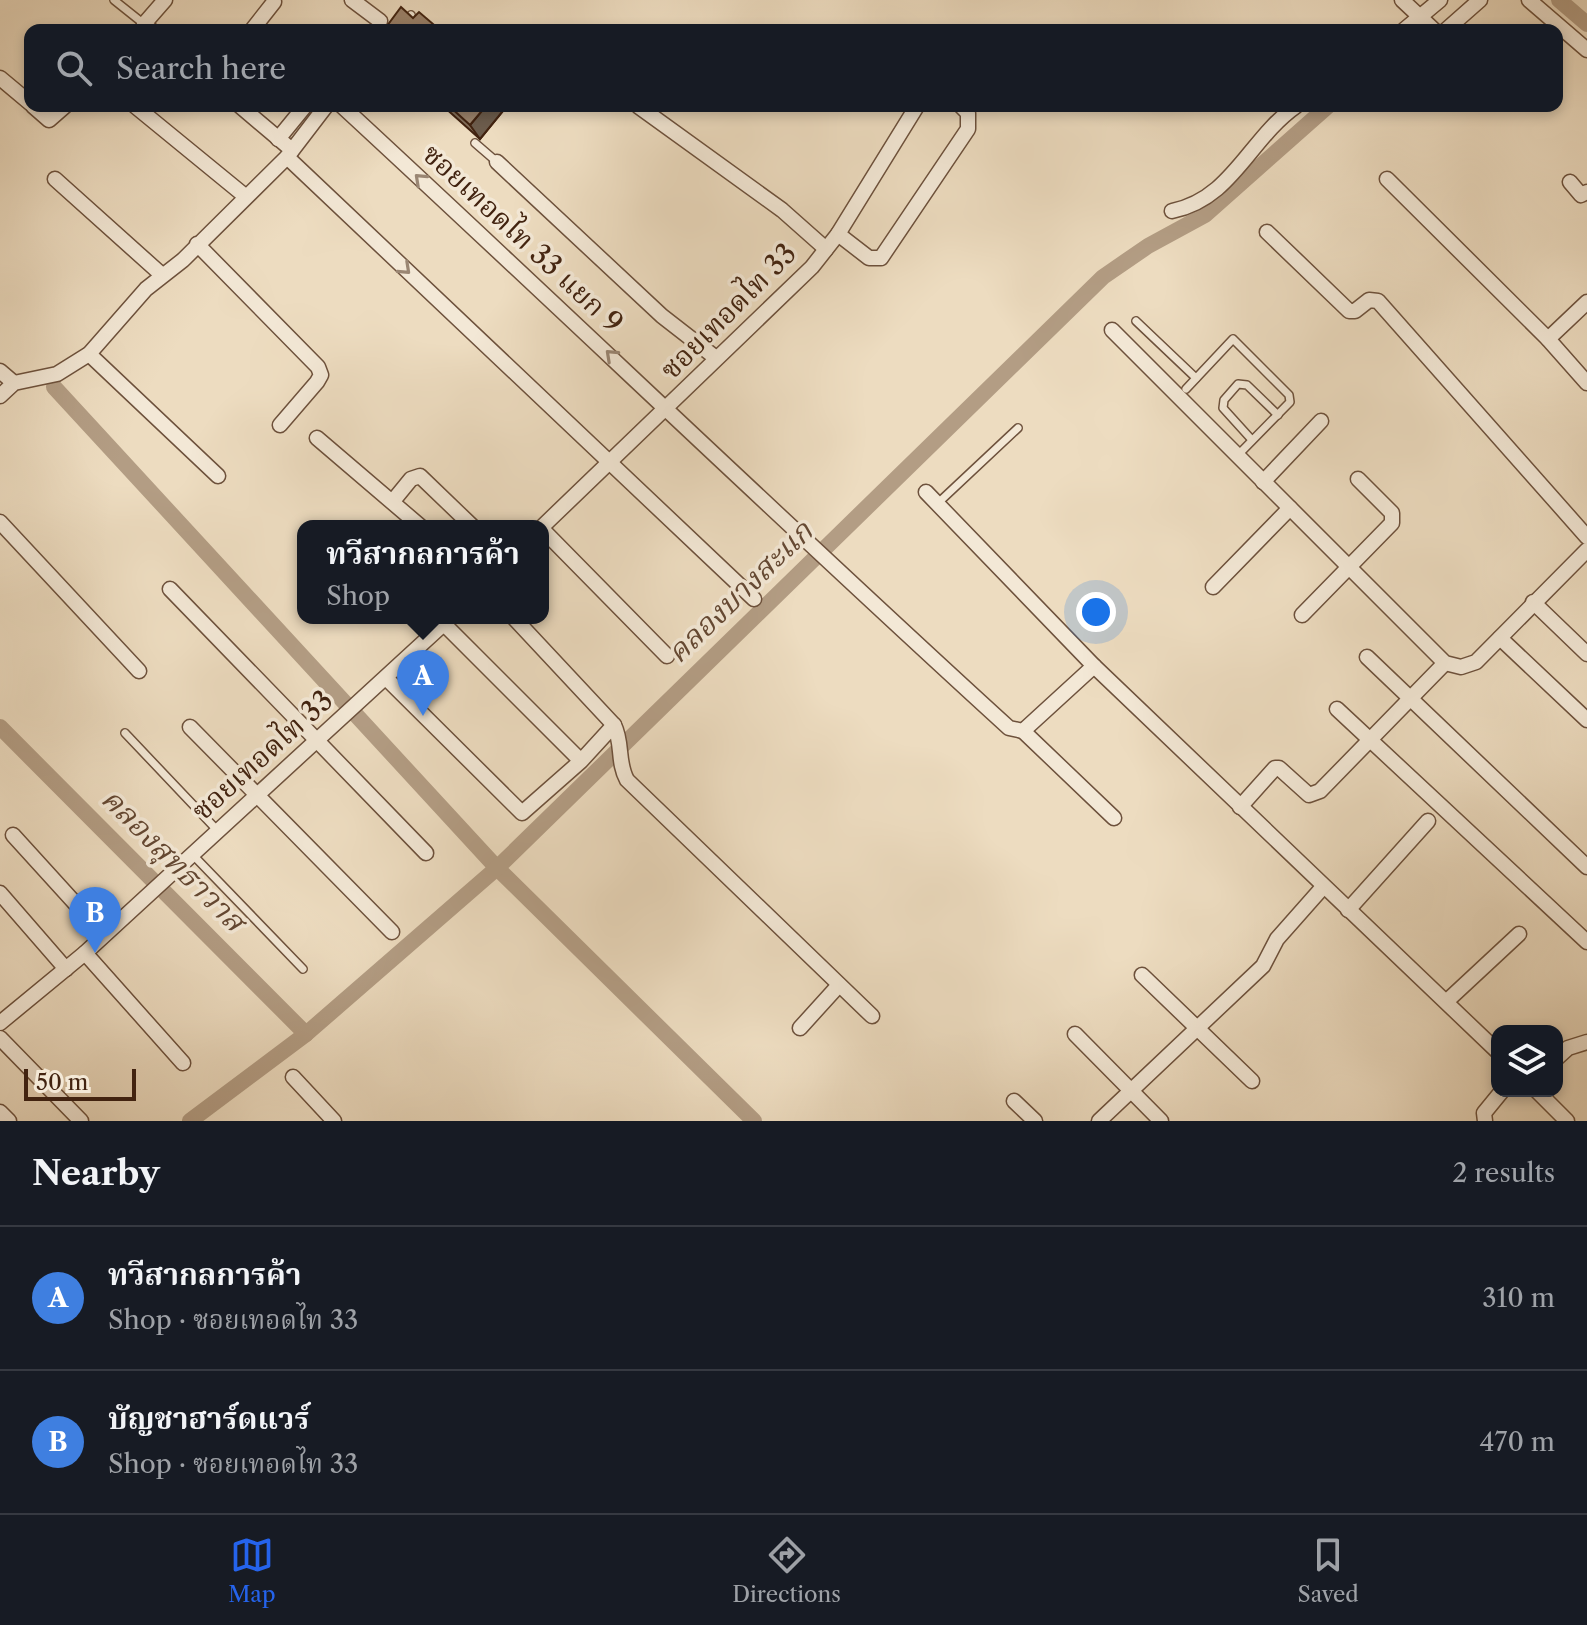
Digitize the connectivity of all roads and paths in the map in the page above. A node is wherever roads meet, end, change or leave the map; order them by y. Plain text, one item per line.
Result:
1 (114, 0) edge
2 (165, 0) edge
3 (352, 0) edge
4 (1402, 0) edge
5 (1440, 0) edge
6 (1480, 0) edge
7 (1529, 0) edge
8 (274, 2) edge
9 (411, 15) edge
10 (380, 21) dead end
11 (1425, 23) edge
12 (143, 24) edge
13 (149, 24) edge
14 (257, 24) edge
15 (403, 24) edge
16 (1453, 24) edge
17 (1557, 24) edge
18 (1563, 29) edge
19 (1587, 50) edge
20 (0, 78) edge
21 (24, 98) edge
22 (40, 112) edge
23 (58, 112) edge
24 (142, 112) edge
25 (247, 112) edge
26 (300, 112) edge
27 (322, 112) edge
28 (348, 112) edge
29 (646, 112) edge
30 (913, 112) edge
31 (967, 112) edge
32 (1290, 112) edge
33 (278, 139) junction
34 (475, 143) dead end
35 (290, 154) junction
36 (497, 162) joint
37 (55, 179) dead end
38 (1387, 179) dead end
39 (1570, 182) dead end
40 (1587, 192) edge
41 (245, 196) junction
42 (1172, 211) dead end
43 (1267, 232) dead end
44 (838, 234) junction
45 (197, 244) junction
46 (826, 249) junction
47 (162, 275) junction
48 (1587, 302) edge
49 (1136, 321) dead end
50 (1112, 330) dead end
51 (1548, 339) junction
52 (89, 354) junction
53 (716, 358) junction
54 (0, 371) edge
55 (1196, 378) junction
56 (14, 383) junction
57 (1587, 383) edge
58 (1186, 389) dead end
59 (0, 396) edge
60 (668, 408) junction
61 (1278, 415) junction
62 (1321, 421) dead end
63 (280, 425) dead end
64 (1018, 428) dead end
65 (317, 438) dead end
66 (1252, 440) junction
67 (1237, 456) junction
68 (608, 461) junction
69 (218, 476) dead end
70 (1358, 479) dead end
71 (1263, 482) junction
72 (926, 492) dead end
73 (393, 501) junction
74 (937, 504) junction
75 (1290, 508) junction
76 (414, 520) edge
77 (466, 520) edge
78 (0, 522) edge
79 (549, 522) edge
80 (549, 534) edge
81 (1587, 537) edge
82 (1587, 550) edge
83 (1350, 568) junction
84 (1213, 587) dead end
85 (170, 589) dead end
86 (754, 599) dead end
87 (1533, 602) junction
88 (1302, 615) dead end
89 (444, 624) edge
90 (450, 624) edge
91 (520, 624) edge
92 (1500, 638) junction
93 (1587, 654) edge
94 (667, 656) dead end
95 (1367, 657) dead end
96 (1445, 663) junction
97 (1094, 666) junction
98 (139, 671) dead end
99 (386, 678) junction
100 (1409, 697) junction
101 (1337, 709) dead end
102 (1587, 720) edge
103 (190, 727) dead end
104 (616, 729) junction
105 (1023, 731) junction
106 (125, 733) dead end
107 (1371, 738) junction
108 (318, 740) junction
109 (580, 760) junction
110 (257, 792) junction
111 (1240, 807) junction
112 (1114, 818) dead end
113 (1428, 821) dead end
114 (217, 830) junction
115 (13, 835) dead end
116 (191, 853) junction
117 (426, 853) dead end
118 (1587, 867) edge
119 (1323, 887) junction
120 (0, 893) edge
121 (1348, 910) junction
122 (392, 932) dead end
123 (103, 934) junction
124 (1519, 934) dead end
125 (1587, 942) edge
126 (85, 953) junction
127 (66, 969) junction
128 (303, 969) dead end
129 (1142, 975) dead end
130 (839, 985) junction
131 (1447, 1001) junction
132 (872, 1016) dead end
133 (0, 1023) edge
134 (800, 1028) dead end
135 (1197, 1032) junction
136 (1075, 1034) dead end
137 (0, 1038) edge
138 (1587, 1042) edge
139 (1491, 1045) edge
140 (1563, 1053) edge
141 (183, 1063) dead end
142 (293, 1077) dead end
143 (1252, 1081) dead end
144 (1132, 1091) junction
145 (1497, 1097) edge
146 (1543, 1097) edge
147 (1014, 1101) dead end
148 (0, 1112) edge
149 (9, 1121) edge
150 (81, 1121) edge
151 (334, 1121) edge
152 (1035, 1121) edge
153 (1099, 1121) edge
154 (1161, 1121) edge
155 (1485, 1121) edge
156 (1567, 1121) edge

1 - 12 lane
2 - 13 street
3 - 10 street
4 - 11 street
5 - 11 street
6 - 16 street
7 - 17 street
8 - 14 street
9 - 15 lane
18 - 19 street
20 - 21 street
22 - 23 street
24 - 41 street
25 - 33 street
26 - 33 street
27 - 35 street
60 -> 28 street, ซอยเทอดไท 33 แยก 9
29 - 46 street
30 - 44 street, ซอยเทอดไท 33
31 - 44 street
32 - 42 street
33 - 35 street
34 - 36 lane
35 - 41 street
35 -> 68 street
36 - 53 street
37 - 47 street
38 - 51 street
39 - 40 street
41 - 45 street
43 - 81 street
44 - 46 street, ซอยเทอดไท 33
45 - 47 street
45 - 63 street
46 - 53 street, ซอยเทอดไท 33
47 - 52 street
48 - 51 street
49 - 55 lane
50 - 67 street
51 - 57 street
52 - 56 street
52 - 69 street
53 - 60 street, ซอยเทอดไท 33
54 - 56 street
55 - 58 lane
55 - 61 lane
56 - 59 street
60 - 68 street, ซอยเทอดไท 33
60 - 105 street, ซอยเทอดไท 33 แยก 9
61 - 66 lane
61 - 66 lane
62 - 71 street
64 - 74 lane
65 - 73 street
66 - 67 lane
67 - 71 street
68 - 79 street, ซอยเทอดไท 33
68 - 86 street
70 - 83 street
71 - 75 street
72 - 74 street
73 - 76 street
73 - 77 street
74 - 97 street
75 - 83 street
75 - 84 street
78 - 98 street
80 - 94 street
82 - 87 street
83 - 88 street
83 - 96 street
85 - 108 street
87 - 92 street
87 - 93 street
89 - 99 street, ซอยเทอดไท 33
90 - 109 street
91 - 104 street
92 - 96 street
92 - 102 street
95 - 100 street
96 - 100 street
97 - 105 street
97 - 111 street
99 - 108 street, ซอยเทอดไท 33
99 - 109 street
100 - 107 street
100 - 118 street
101 - 107 street
103 - 110 street
104 - 109 street
104 - 130 street
105 - 112 street, ซอยเทอดไท 33 แยก 9
106 - 114 lane
107 - 111 street
107 - 125 street
108 - 110 street, ซอยเทอดไท 33
108 - 117 street
110 - 114 street, ซอยเทอดไท 33
110 - 122 street
111 - 119 street
113 - 121 street
114 - 116 street, ซอยเทอดไท 33
115 - 123 street
116 - 123 street, ซอยเทอดไท 33
116 - 128 lane
119 - 121 street
119 - 135 street
120 - 127 street
121 - 131 street
123 - 126 street, ซอยเทอดไท 33
124 - 131 street
126 - 127 street, ซอยเทอดไท 33
126 - 141 street
127 - 133 street, ซอยเทอดไท 33
129 - 135 street
130 - 132 street
130 - 134 street
131 - 139 street
135 - 143 street
135 - 144 street
136 - 144 street
137 - 150 street
138 - 140 street
142 - 151 street
144 - 153 street
144 - 154 street
145 - 155 street
146 - 156 street
147 - 152 street
148 - 149 street

